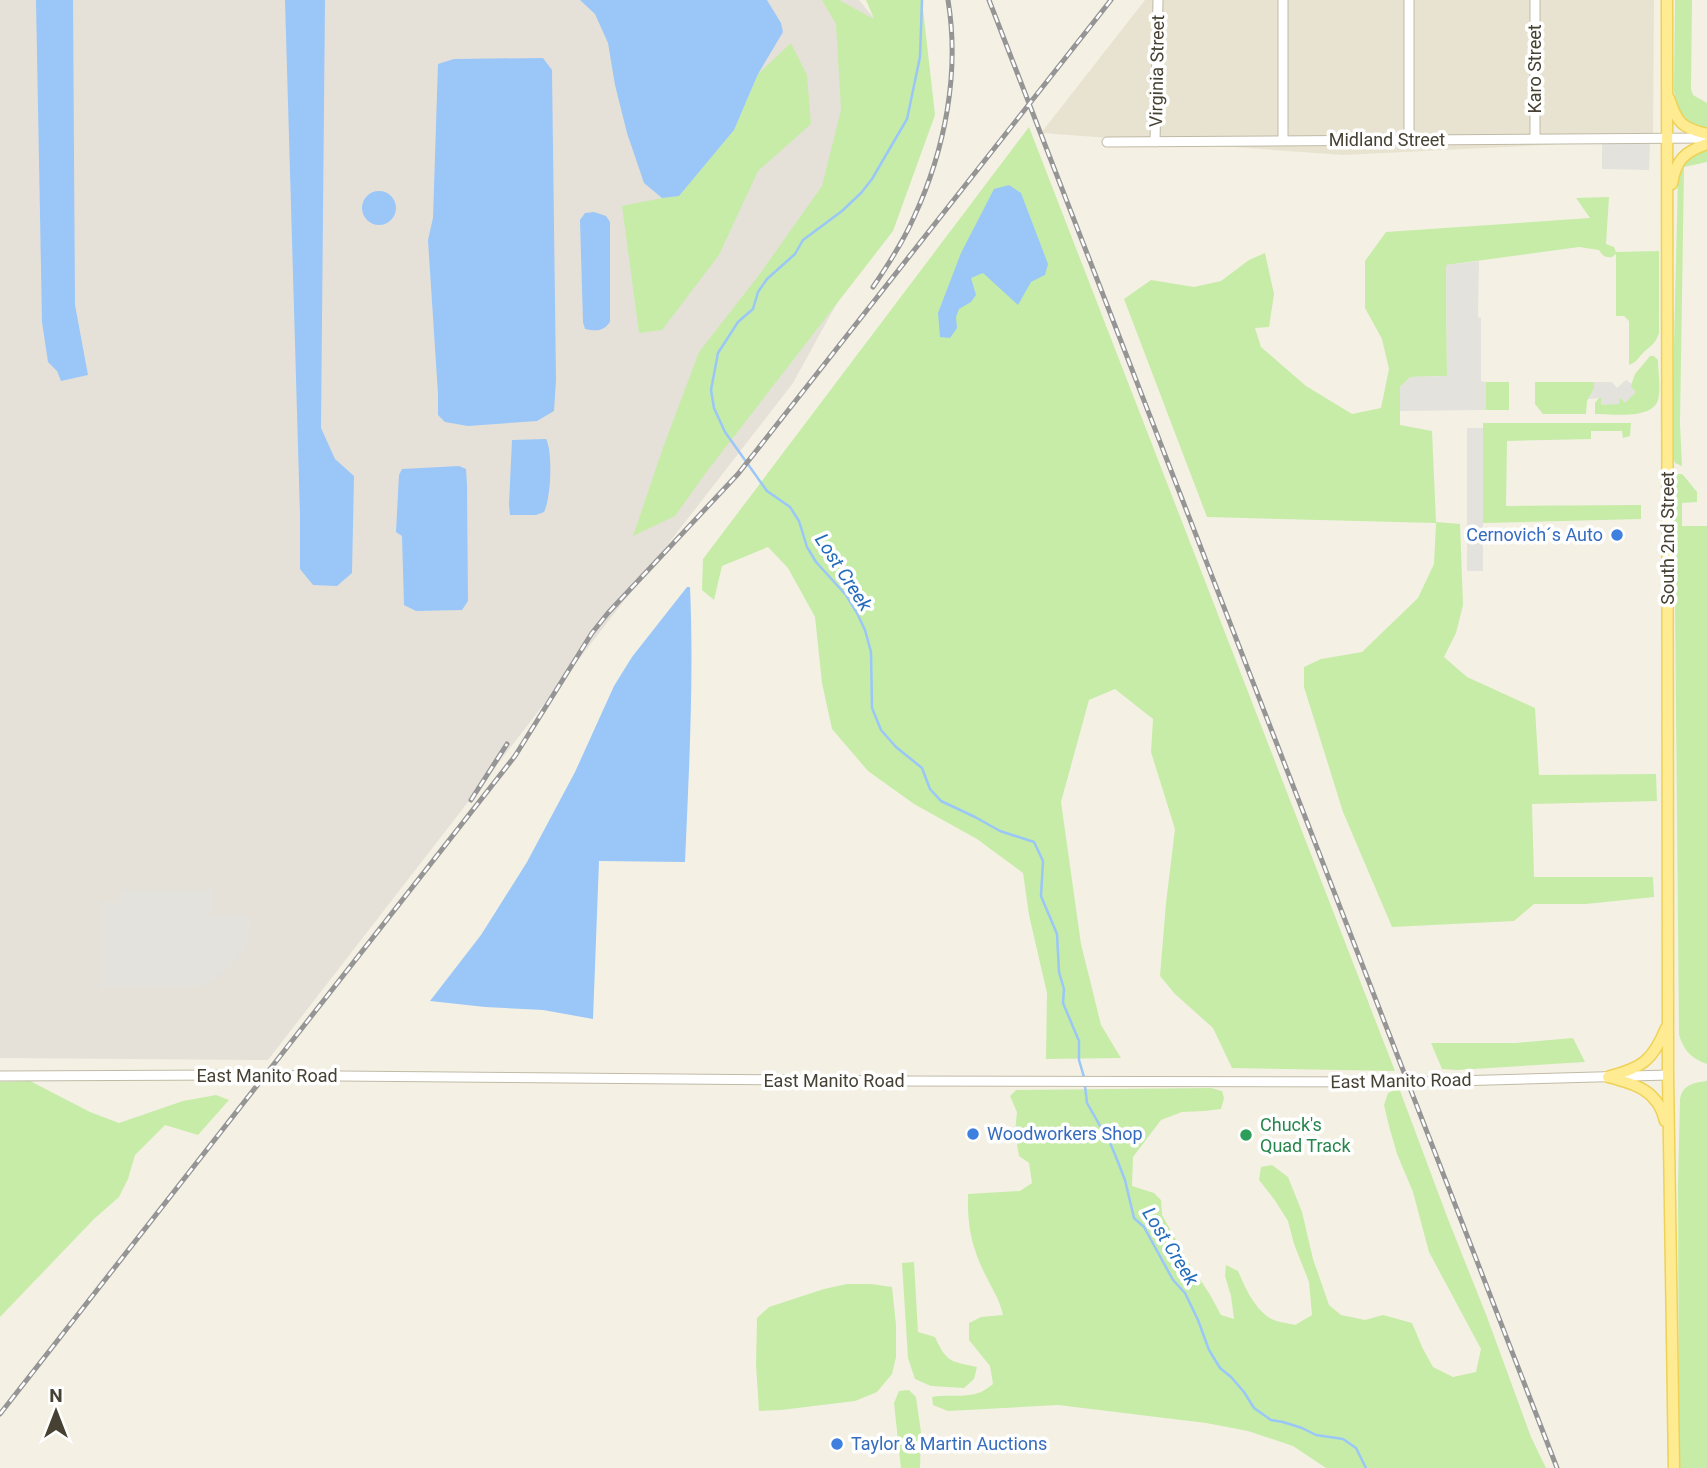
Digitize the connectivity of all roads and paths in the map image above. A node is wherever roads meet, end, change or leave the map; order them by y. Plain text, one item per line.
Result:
1 (1158, 0) edge
2 (1283, 0) edge
3 (1409, 0) edge
4 (1535, 0) edge
5 (1667, 0) edge
6 (1666, 89) junction
7 (1707, 136) edge
8 (1535, 138) junction
9 (1666, 139) junction
10 (1283, 141) junction
11 (1409, 141) junction
12 (1107, 142) dead end
13 (1155, 142) junction
14 (1707, 144) edge
15 (1667, 225) junction
16 (1668, 1023) junction
17 (1668, 1075) junction
18 (0, 1076) edge
19 (1608, 1077) junction
20 (1670, 1137) junction
21 (1674, 1468) edge

1 - 13 street, Virginia Street
2 - 10 street
3 - 11 street
4 - 8 street, Karo Street
5 - 6 main road, South 2nd Street
6 - 7 main road
6 - 9 main road, South 2nd Street
7 - 9 street, Midland Street
8 - 9 street, Midland Street
8 - 11 street, Midland Street
9 - 15 main road, South 2nd Street
10 - 11 street, Midland Street
10 - 13 street, Midland Street
12 - 13 street, Midland Street
14 - 15 main road
15 - 16 main road, South 2nd Street
16 - 17 main road, South 2nd Street
16 - 19 main road
17 - 19 street, East Manito Road
17 - 20 main road, South 2nd Street
18 - 19 street, East Manito Road, bridge
19 - 20 main road
20 - 21 main road, South 2nd Street

